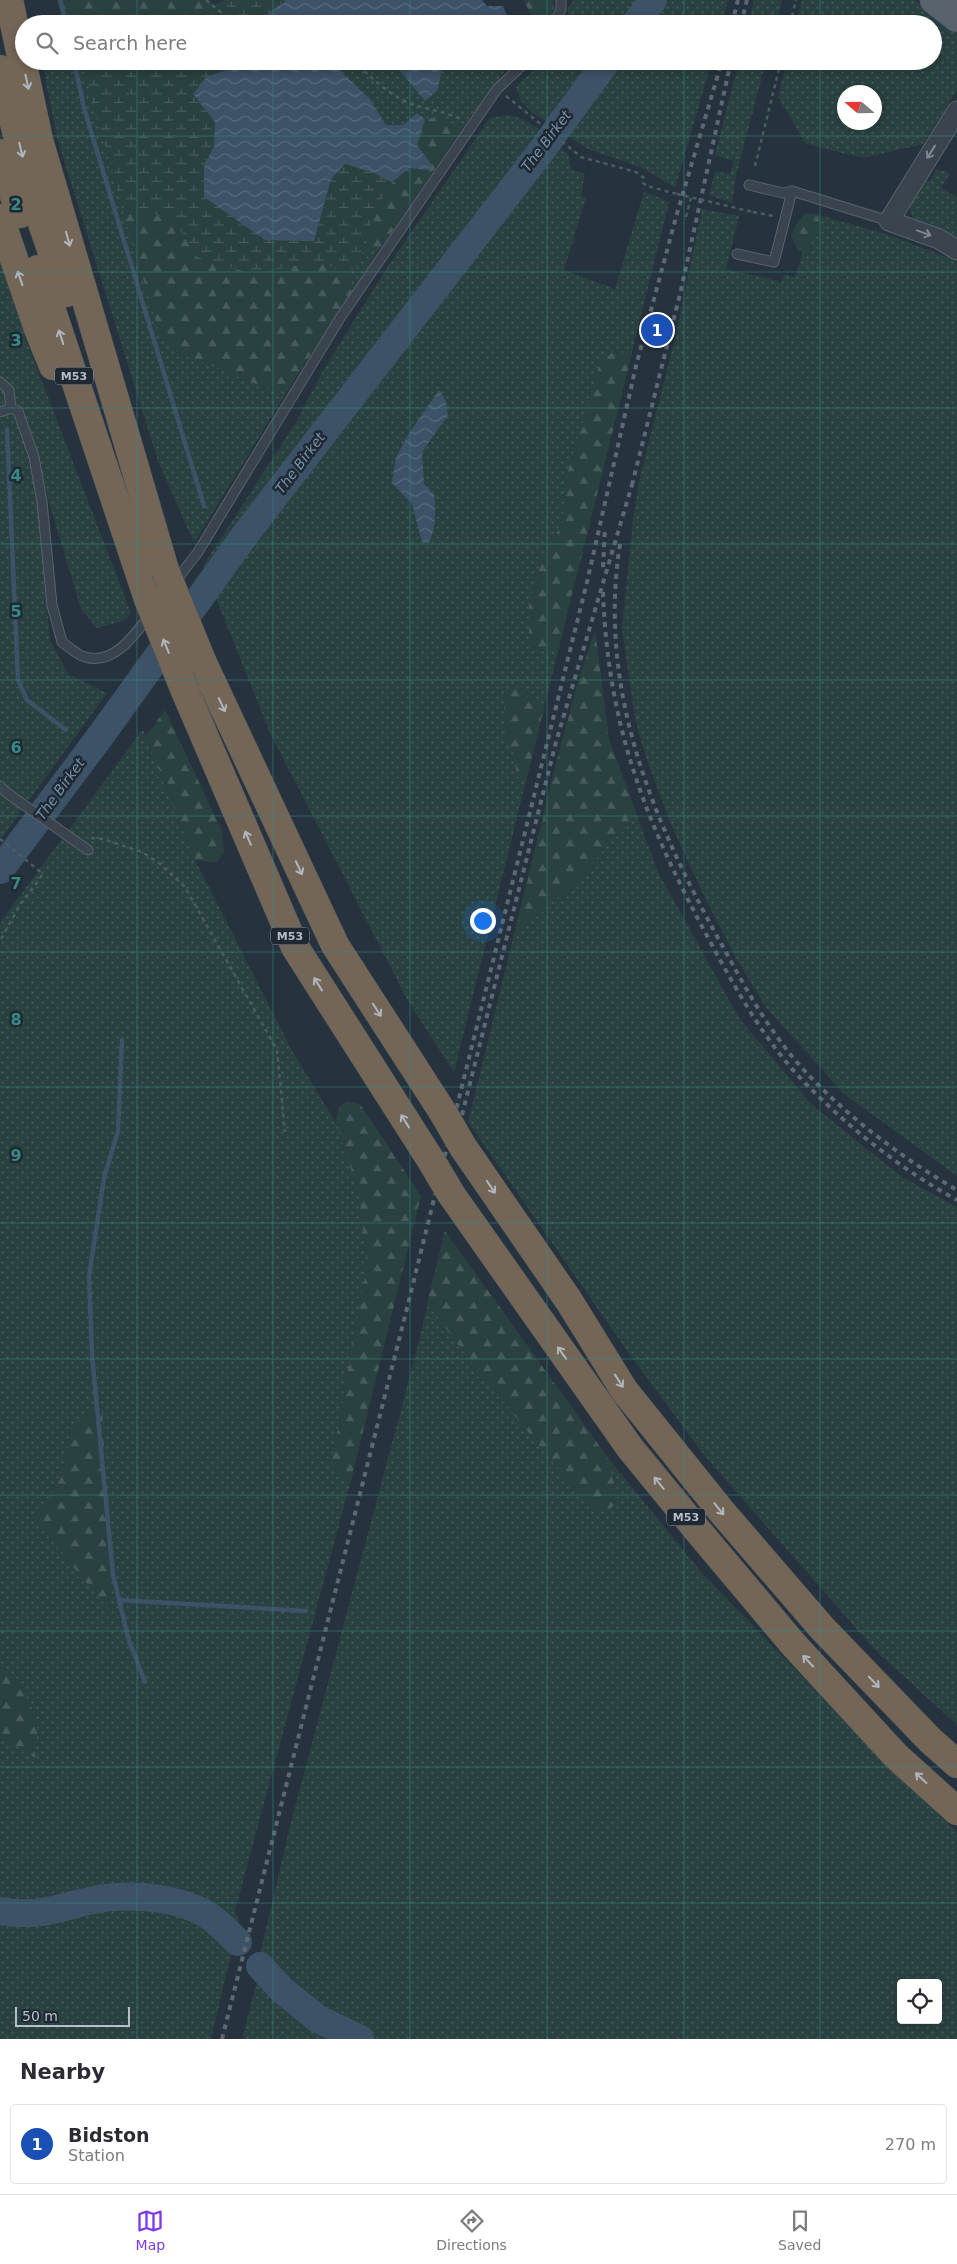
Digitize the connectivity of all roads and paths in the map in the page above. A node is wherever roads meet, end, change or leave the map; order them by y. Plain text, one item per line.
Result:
1 (9, 0) edge
2 (206, 0) edge
3 (561, 0) edge
4 (796, 0) edge
5 (934, 0) edge
6 (224, 15) edge
7 (559, 15) edge
8 (792, 15) edge
9 (957, 18) edge
10 (15, 28) edge
11 (0, 69) edge
12 (24, 70) edge
13 (363, 70) edge
14 (517, 70) edge
15 (779, 70) edge
16 (497, 89) junction
17 (957, 111) edge
18 (472, 126) junction
19 (0, 154) edge
20 (755, 166) dead end
21 (749, 185) dead end
22 (792, 192) junction
23 (691, 198) junction
24 (686, 216) dead end
25 (772, 216) dead end
26 (0, 218) edge
27 (889, 220) junction
28 (957, 250) edge
29 (736, 254) dead end
30 (0, 382) edge
31 (11, 408) junction
32 (0, 412) edge
33 (165, 570) junction
34 (157, 600) junction
35 (0, 786) edge
36 (0, 839) edge
37 (75, 840) junction
38 (88, 850) dead end
39 (0, 941) edge
40 (285, 1132) dead end
41 (957, 1764) edge
42 (957, 1811) edge

1 -> 10 highway
2 - 6 path
3 - 7 lane
4 - 8 path
5 - 9 main road
11 -> 33 highway, M53
12 -> 33 highway
13 - 18 path
14 - 16 lane
15 - 20 path
16 - 18 lane
16 - 23 path, bridge
17 -> 27 street
18 - 34 lane
34 -> 19 highway, M53
21 - 22 lane
22 - 27 lane
22 - 29 lane
23 - 24 path
23 - 25 path, bridge
34 -> 26 highway
27 -> 28 street
30 - 31 lane
31 - 32 lane
31 - 34 lane
33 -> 41 highway, M53, bridge
42 -> 34 highway, M53, bridge
35 - 37 lane
36 - 39 path
37 - 38 lane
37 - 40 path

